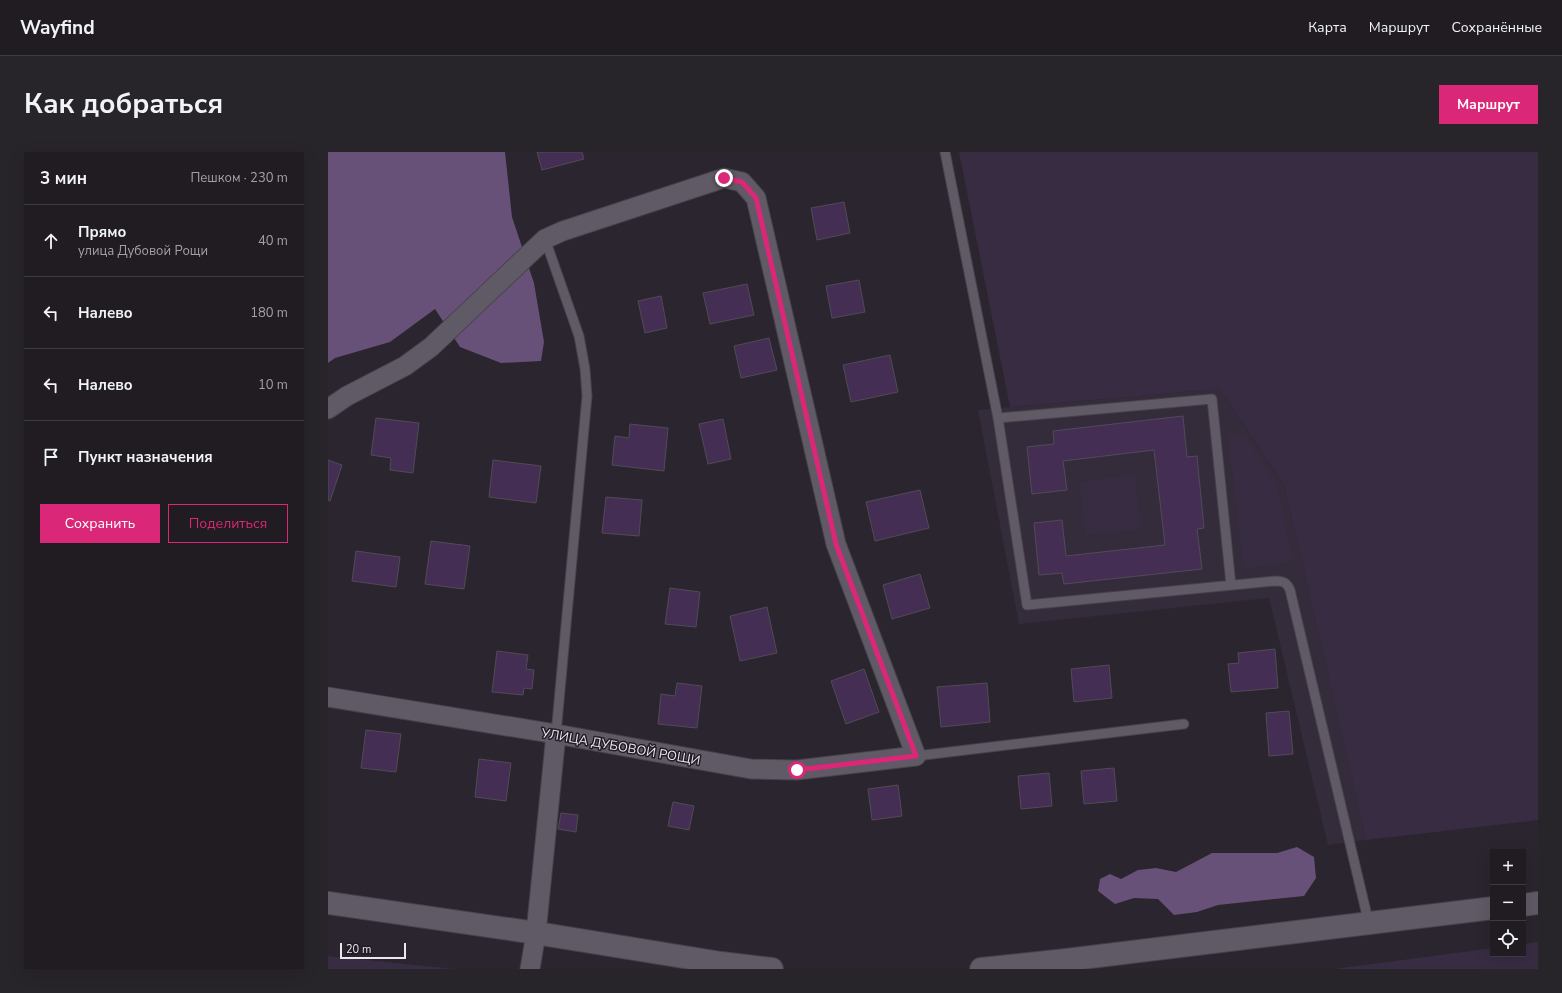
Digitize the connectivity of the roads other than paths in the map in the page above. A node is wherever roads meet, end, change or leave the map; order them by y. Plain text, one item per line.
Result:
1 (945, 152) edge
2 (544, 239) junction
3 (328, 409) edge
4 (998, 418) junction
5 (1231, 585) junction
6 (328, 697) edge
7 (1184, 724) dead end
8 (556, 734) junction
9 (916, 756) junction
10 (328, 902) edge
11 (1538, 903) edge
12 (1526, 905) edge
13 (1490, 908) edge
14 (1369, 924) junction
15 (536, 933) junction
16 (530, 969) edge
17 (772, 969) edge
18 (981, 969) edge

1 - 4 lane
2 - 3 street
2 - 8 lane
2 - 9 street
4 - 5 lane
4 - 5 lane
5 - 14 lane
6 - 8 street, УЛИЦА ДУБОВОЙ РОЩИ
7 - 9 lane
8 - 9 street, УЛИЦА ДУБОВОЙ РОЩИ
8 - 15 street
10 - 15 street
11 - 12 street
13 - 14 street
14 - 18 street
15 - 16 street
15 - 17 street

